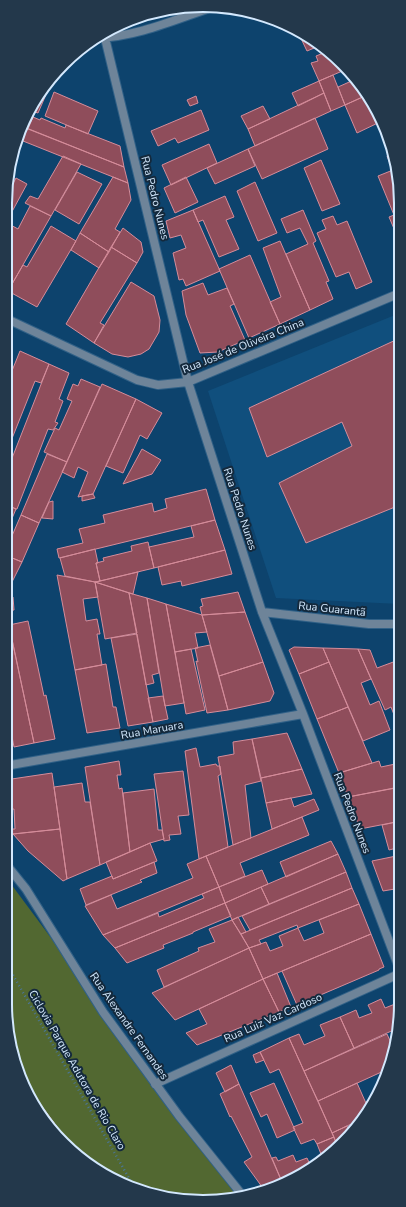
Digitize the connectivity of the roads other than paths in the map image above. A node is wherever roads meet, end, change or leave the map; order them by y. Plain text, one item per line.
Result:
1 (198, 12) edge
2 (111, 36) edge
3 (102, 41) edge
4 (394, 296) edge
5 (12, 321) edge
6 (188, 382) junction
7 (262, 612) junction
8 (394, 624) edge
9 (303, 714) junction
10 (12, 765) edge
11 (12, 872) edge
12 (394, 954) edge
13 (394, 976) edge
14 (155, 1084) junction
15 (239, 1191) edge

1 - 2 street
3 - 6 street, Rua Pedro Nunes
4 - 6 street, Rua José de Oliveira China
5 - 6 street, Rua José de Oliveira China
6 - 7 street, Rua Pedro Nunes
7 - 8 street, Rua Guarantã
7 - 9 street, Rua Pedro Nunes
9 - 10 street, Rua Maruara
9 - 12 street, Rua Pedro Nunes
11 - 14 street, Rua Alexandre Fernandes
13 - 14 street, Rua Luiz Vaz Cardoso
14 - 15 street, Rua Alexandre Fernandes

